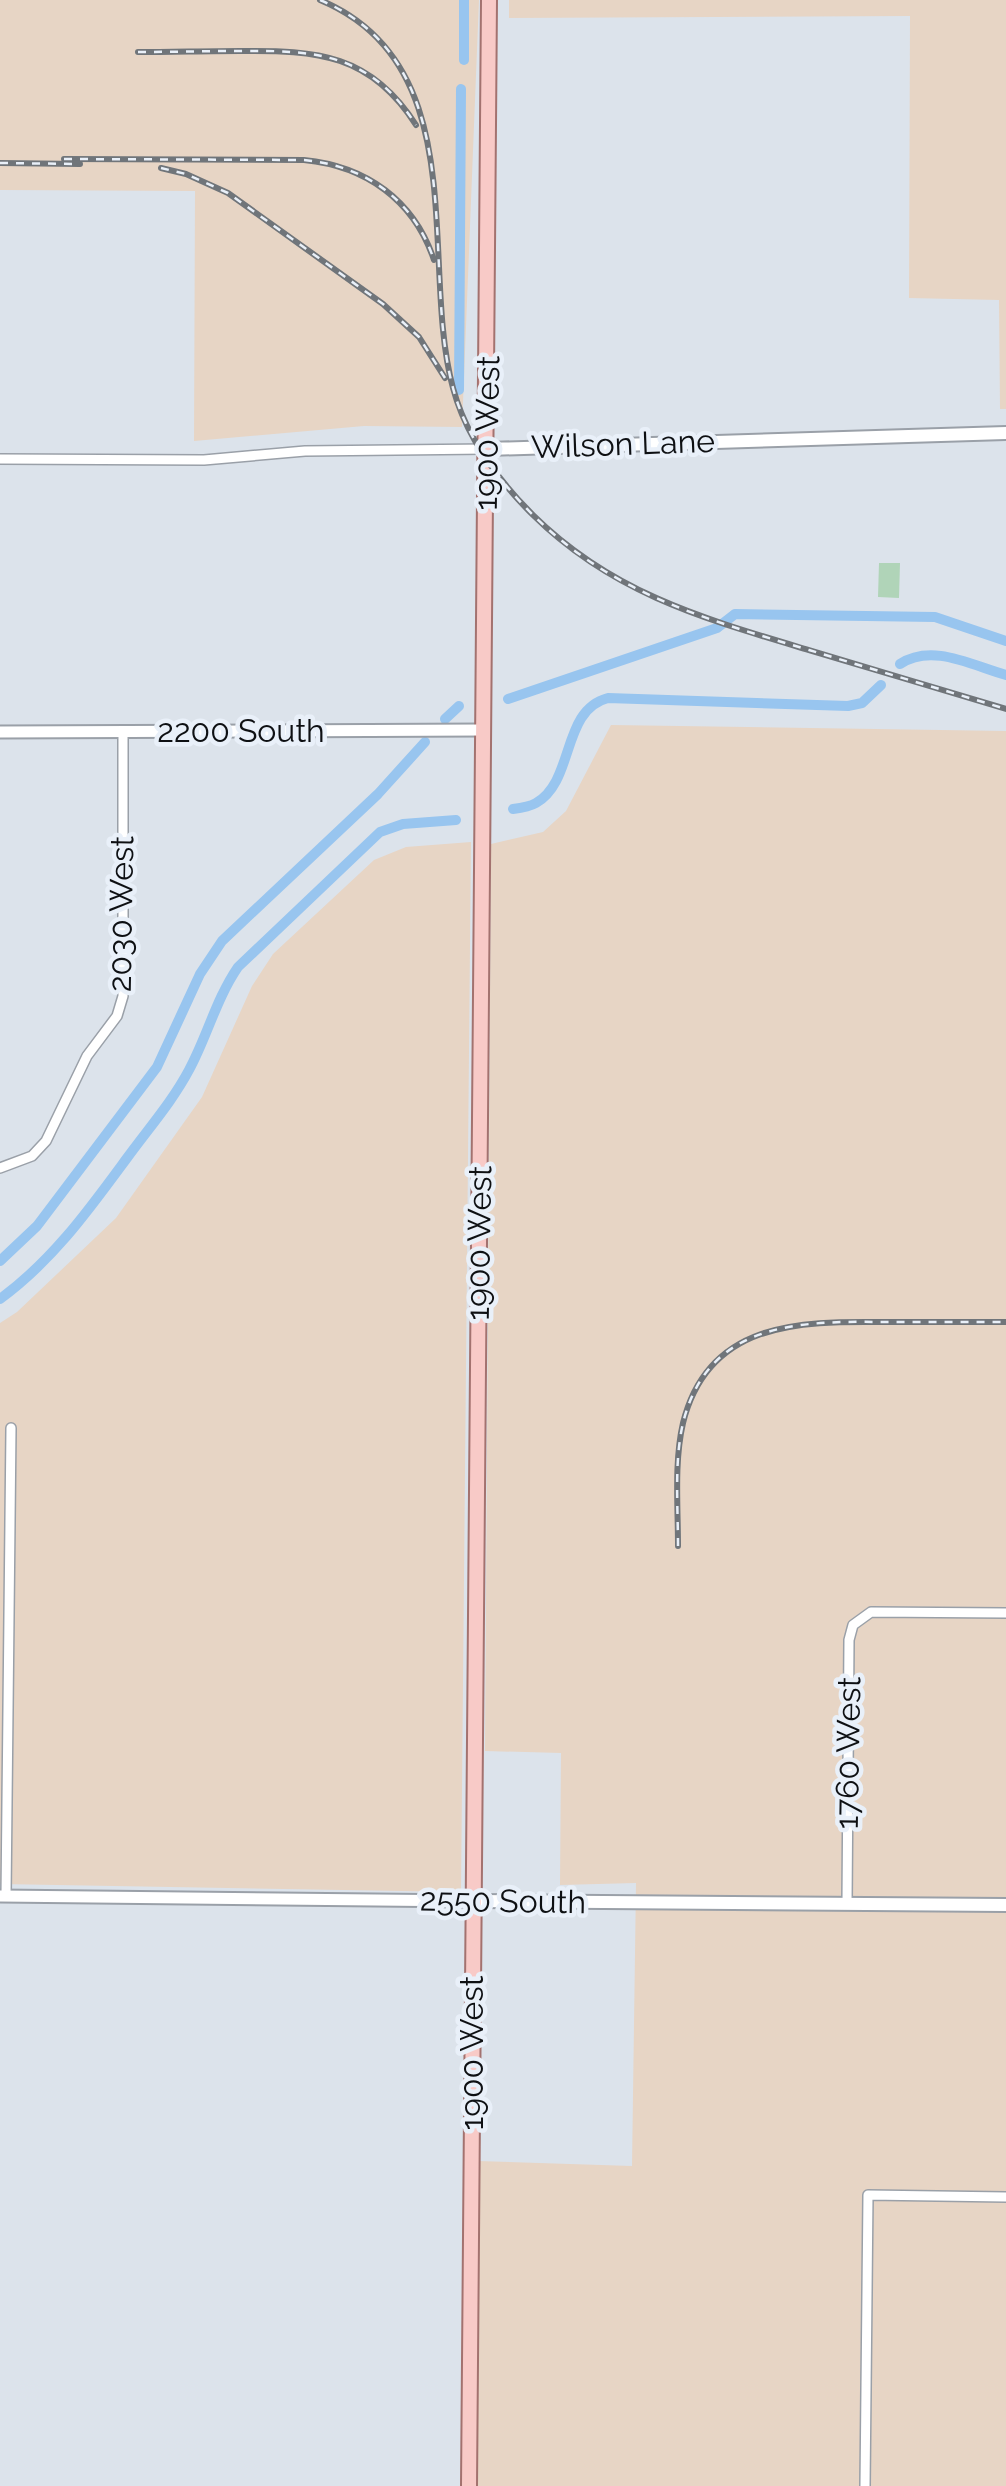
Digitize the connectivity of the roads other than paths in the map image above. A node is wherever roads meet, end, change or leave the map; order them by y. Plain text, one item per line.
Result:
1 (490, 0) edge
2 (1006, 433) edge
3 (488, 448) junction
4 (0, 459) edge
5 (483, 730) junction
6 (0, 732) edge
7 (122, 732) junction
8 (0, 1168) edge
9 (11, 1428) dead end
10 (1006, 1613) edge
11 (3, 1896) edge
12 (473, 1900) junction
13 (847, 1904) junction
14 (1006, 1905) edge
15 (1006, 2197) edge
16 (469, 2486) edge
17 (865, 2486) edge

1 - 3 main road, 1900 West
2 - 3 main road, Wilson Lane
3 - 4 street, Wilson Lane
3 - 5 main road, 1900 West
5 - 7 street, 2200 South
5 - 12 main road, 1900 West
6 - 7 street, 2200 South
7 - 8 street, 2030 West
9 - 11 street
10 - 13 street, 1760 West
11 - 12 street, 2550 South
12 - 13 main road, 2550 South
12 - 16 main road, 1900 West
13 - 14 main road, 2550 South
15 - 17 street

